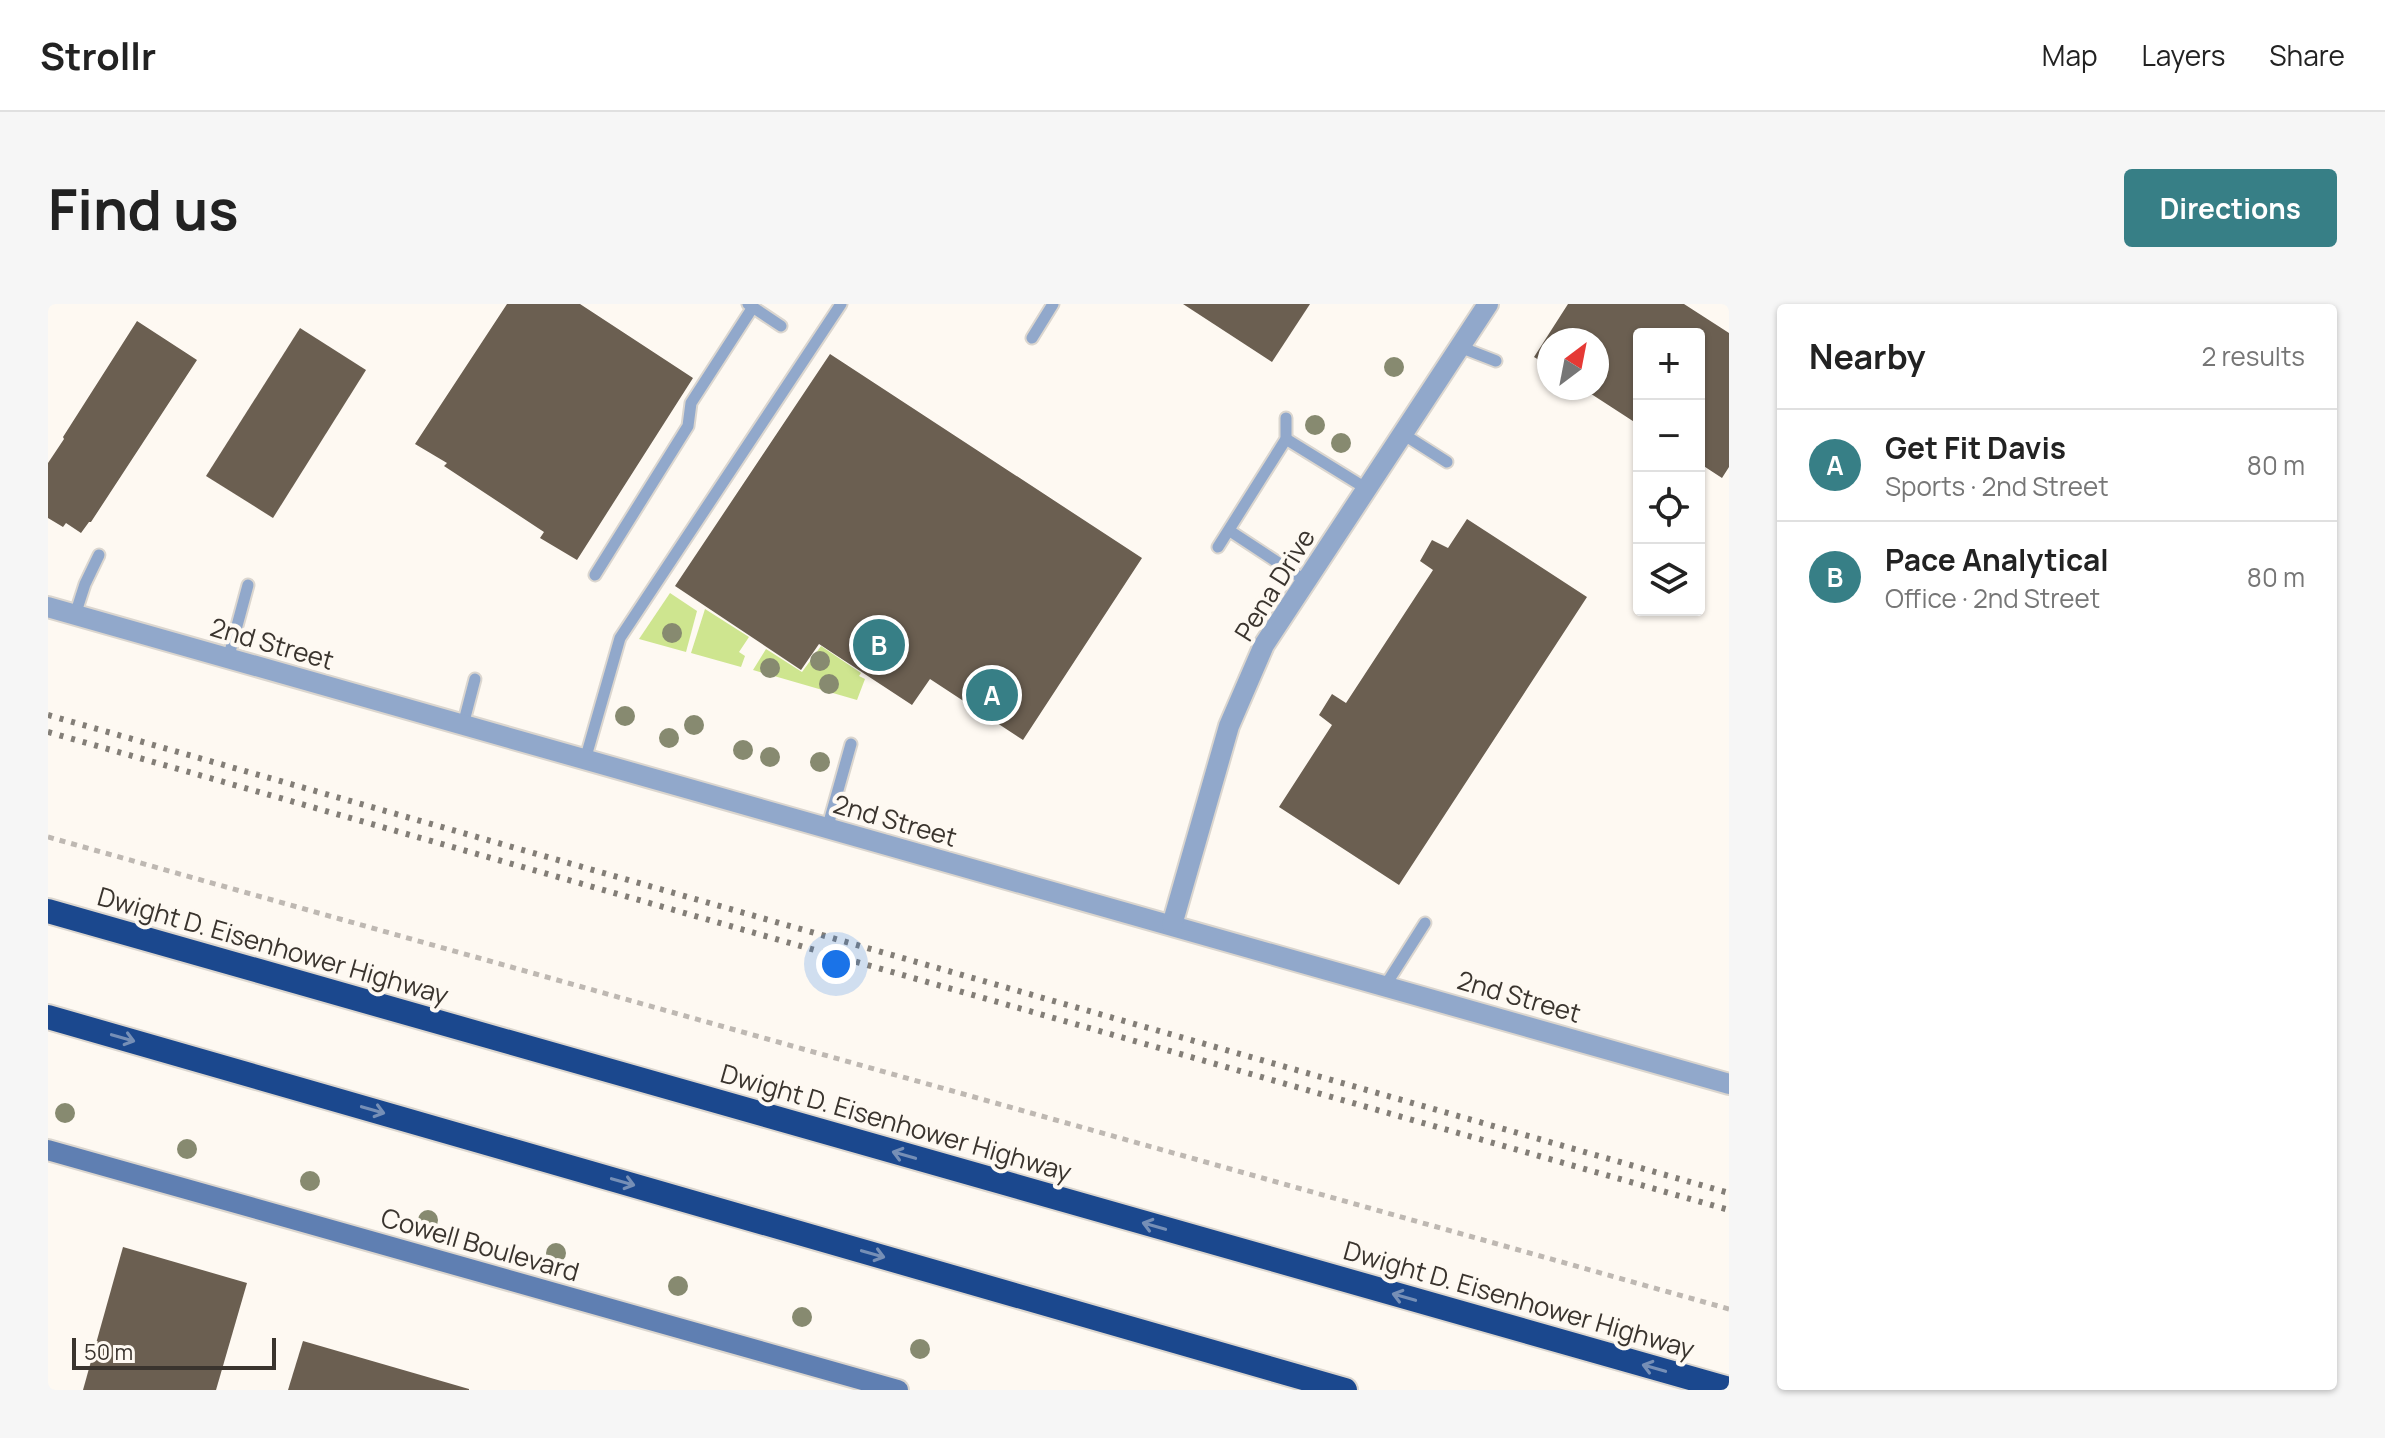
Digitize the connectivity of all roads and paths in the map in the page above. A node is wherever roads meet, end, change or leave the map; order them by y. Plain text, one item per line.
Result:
1 (841, 304) edge
2 (1053, 304) edge
3 (1488, 304) edge
4 (750, 306) edge
5 (781, 326) dead end
6 (1032, 338) dead end
7 (1460, 347) junction
8 (1496, 361) dead end
9 (1286, 418) dead end
10 (1403, 434) junction
11 (1286, 439) junction
12 (1447, 462) dead end
13 (1367, 489) junction
14 (1230, 531) junction
15 (1218, 547) dead end
16 (99, 555) dead end
17 (595, 575) dead end
18 (1306, 581) junction
19 (248, 585) dead end
20 (48, 607) edge
21 (75, 615) junction
22 (228, 659) junction
23 (475, 679) dead end
24 (463, 725) junction
25 (851, 744) dead end
26 (585, 760) junction
27 (827, 829) junction
28 (48, 837) edge
29 (48, 911) edge
30 (1425, 923) dead end
31 (1172, 925) junction
32 (1385, 986) junction
33 (48, 1017) edge
34 (1729, 1084) edge
35 (48, 1150) edge
36 (1729, 1309) edge
37 (1729, 1389) edge
38 (898, 1390) edge
39 (1345, 1390) edge

1 - 26 lane
2 - 6 lane
3 - 7 street, Pena Drive
4 - 5 lane
4 - 17 lane
7 - 8 lane
7 - 10 street, Pena Drive
9 - 11 lane
10 - 12 lane
10 - 13 street, Pena Drive
11 - 13 lane
11 - 14 lane
13 - 18 street, Pena Drive
14 - 15 lane
14 - 18 lane
16 - 21 lane
18 - 31 street, Pena Drive
19 - 22 lane
20 - 21 street, 2nd Street
21 - 22 street, 2nd Street
22 - 24 street, 2nd Street
23 - 24 lane
24 - 26 street, 2nd Street
25 - 27 lane
26 - 27 street, 2nd Street
27 - 31 street, 2nd Street
28 - 36 path
37 -> 29 highway, Dwight D. Eisenhower Highway
30 - 32 lane
31 - 32 street, 2nd Street
32 - 34 street, 2nd Street
33 -> 39 highway
35 - 38 main road, Cowell Boulevard

